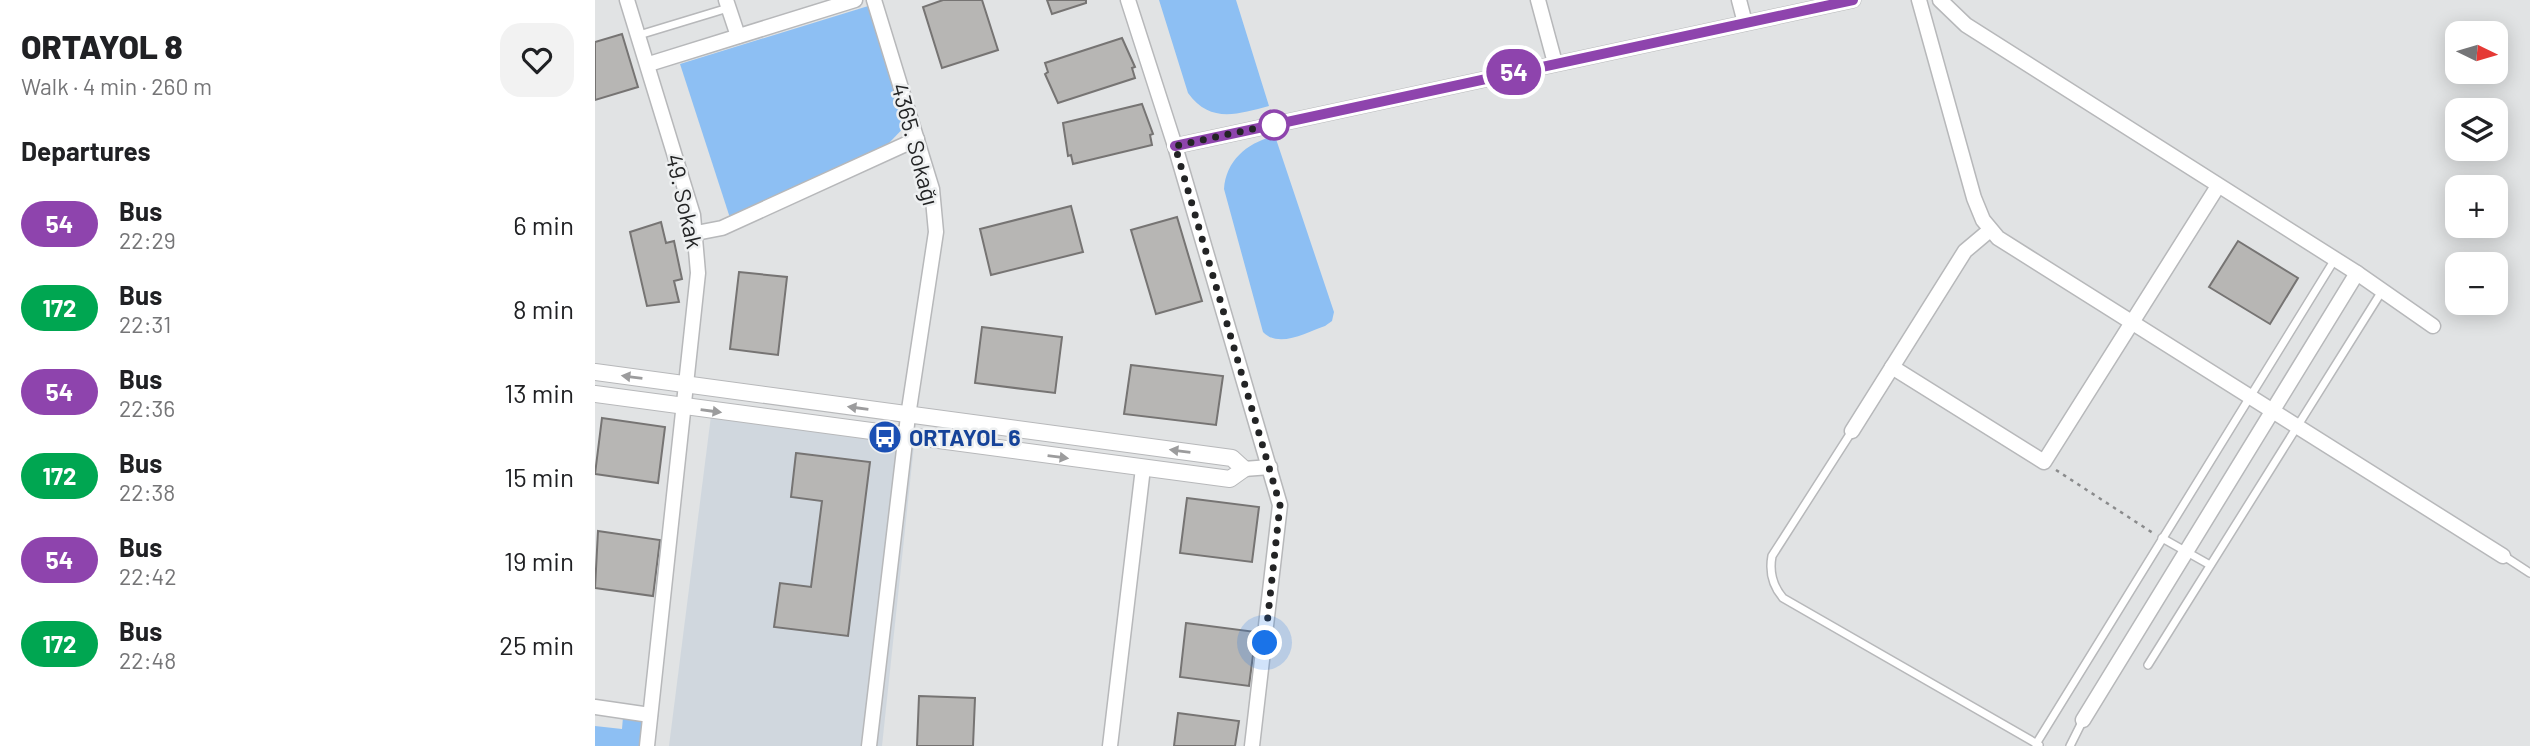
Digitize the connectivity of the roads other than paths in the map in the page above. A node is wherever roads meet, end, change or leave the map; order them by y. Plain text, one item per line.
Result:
1 (628, 0) edge
2 (855, 0) edge
3 (874, 0) edge
4 (1128, 0) edge
5 (1538, 0) edge
6 (1739, 0) edge
7 (1853, 0) edge
8 (1919, 0) edge
9 (1940, 0) edge
10 (728, 4) edge
11 (1745, 23) junction
12 (639, 35) junction
13 (738, 36) junction
14 (1555, 63) junction
15 (649, 64) junction
16 (917, 139) junction
17 (1175, 146) junction
18 (2218, 186) junction
19 (1990, 230) junction
20 (696, 233) junction
21 (2335, 259) junction
22 (2357, 273) junction
23 (2382, 291) junction
24 (2130, 324) junction
25 (2433, 326) dead end
26 (1892, 368) junction
27 (595, 372) edge
28 (687, 384) junction
29 (595, 394) edge
30 (2249, 398) junction
31 (684, 407) junction
32 (2272, 412) junction
33 (908, 416) junction
34 (2297, 427) junction
35 (1851, 431) joint
36 (906, 438) junction
37 (1270, 467) junction
38 (1143, 468) junction
39 (1244, 469) junction
40 (2162, 538) junction
41 (2186, 552) junction
42 (2503, 556) joint
43 (2210, 565) junction
44 (2530, 573) edge
45 (2148, 665) dead end
46 (595, 707) edge
47 (650, 715) junction
48 (2084, 720) joint
49 (2038, 745) edge
50 (647, 746) edge
51 (869, 746) edge
52 (1110, 746) edge
53 (1252, 746) edge
54 (2070, 746) edge

1 - 12 street, 49. Sokak
2 - 13 street
3 - 16 street, 4365. Sokağı
4 - 17 street
5 - 14 street
6 - 11 street
7 - 11 street
8 - 19 street
9 - 18 street
10 - 12 lane
10 - 13 street
11 - 14 street
12 - 15 street, 49. Sokak
13 - 15 street
14 - 17 street
15 - 20 street, 49. Sokak
16 - 20 street
16 - 33 street, 4365. Sokağı
17 - 37 street
18 - 21 street
18 - 24 street
19 - 24 street
19 - 26 street
20 - 28 street, 49. Sokak
21 - 22 street
21 - 30 lane
22 - 23 street
22 - 32 street
23 - 25 street
23 - 34 lane
24 - 26 street
24 - 30 street
26 - 35 street
28 -> 27 street
28 - 31 street, 49. Sokak
33 -> 28 street
29 - 31 street
30 - 32 street
30 - 40 lane
31 -> 36 street
31 - 47 street, 49. Sokak
32 - 34 street
32 - 41 street
33 - 36 street, 4365. Sokağı
39 -> 33 street
34 - 42 street
34 - 43 lane
35 - 49 lane
36 -> 38 street
36 - 51 street, 4365. Sokağı
37 - 39 street
37 - 53 street
38 - 39 street
38 - 52 street
40 - 41 lane
40 - 49 lane
41 - 43 lane
41 - 48 street
42 - 44 lane
43 - 45 lane
46 - 47 street
47 - 50 street, 49. Sokak
48 - 54 lane

